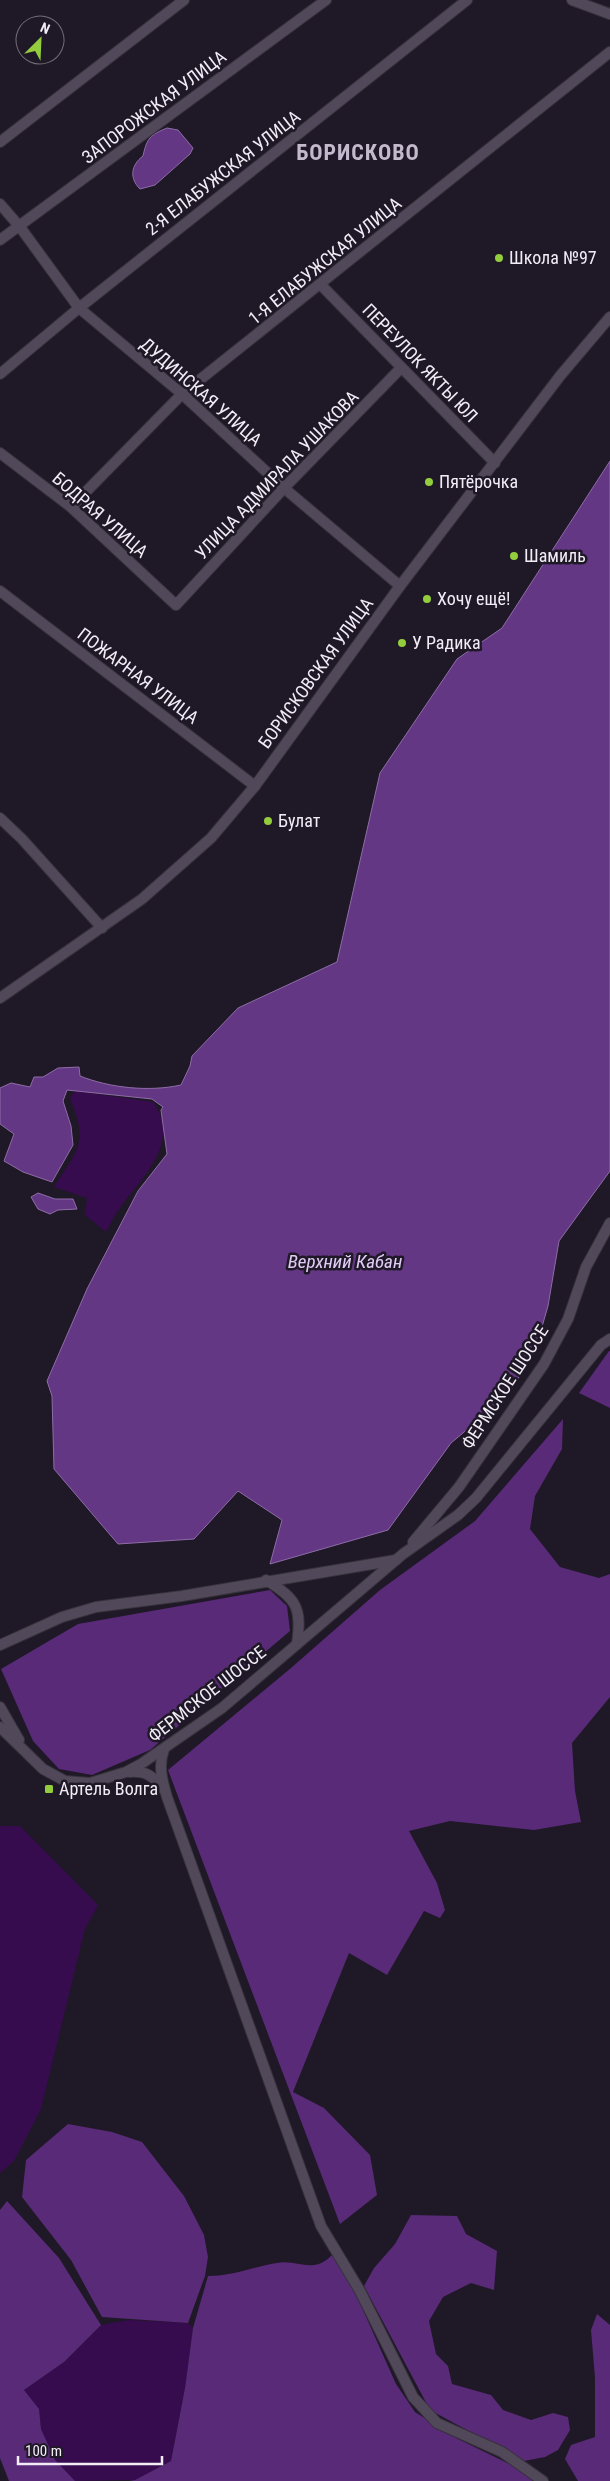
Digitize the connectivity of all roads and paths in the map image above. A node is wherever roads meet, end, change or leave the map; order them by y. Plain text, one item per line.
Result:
1 (184, 0) edge
2 (326, 0) edge
3 (467, 0) edge
4 (572, 0) edge
5 (610, 14) edge
6 (610, 52) edge
7 (0, 142) edge
8 (0, 204) edge
9 (20, 227) junction
10 (0, 240) edge
11 (322, 285) junction
12 (79, 308) junction
13 (610, 317) edge
14 (401, 368) junction
15 (0, 374) edge
16 (182, 394) junction
17 (0, 453) edge
18 (495, 463) junction
19 (284, 488) junction
20 (71, 507) junction
21 (400, 586) junction
22 (0, 591) edge
23 (176, 605) joint
24 (255, 786) junction
25 (0, 818) edge
26 (102, 928) junction
27 (0, 998) edge
28 (610, 1223) edge
29 (610, 1339) edge
30 (400, 1557) junction
31 (266, 1580) junction
32 (297, 1644) junction
33 (0, 1645) edge
34 (0, 1707) edge
35 (0, 1727) edge
36 (21, 1746) junction
37 (164, 1749) junction
38 (126, 1772) junction
39 (167, 1797) junction
40 (543, 2481) edge

1 - 7 street
2 - 9 street, ЗАПОРОЖСКАЯ УЛИЦА
3 - 12 street, 2-Я ЕЛАБУЖСКАЯ УЛИЦА
4 - 5 street
6 - 11 street, 1-Я ЕЛАБУЖСКАЯ УЛИЦА
8 - 9 street, ДУДИНСКАЯ УЛИЦА
9 - 10 street, ЗАПОРОЖСКАЯ УЛИЦА
9 - 12 street, ДУДИНСКАЯ УЛИЦА
11 - 14 street, ПЕРЕУЛОК ЯКТЫ ЮЛ
11 - 16 street, 1-Я ЕЛАБУЖСКАЯ УЛИЦА
12 - 15 street, 2-Я ЕЛАБУЖСКАЯ УЛИЦА
12 - 16 street, ДУДИНСКАЯ УЛИЦА
13 - 18 street, БОРИСКОВСКАЯ УЛИЦА
14 - 18 street, ПЕРЕУЛОК ЯКТЫ ЮЛ
14 - 19 street, УЛИЦА АДМИРАЛА УШАКОВА
16 - 19 street, ДУДИНСКАЯ УЛИЦА
16 - 20 street, 1-Я ЕЛАБУЖСКАЯ УЛИЦА
17 - 20 street, БОДРАЯ УЛИЦА
18 - 21 street, БОРИСКОВСКАЯ УЛИЦА
19 - 21 street, ДУДИНСКАЯ УЛИЦА
19 - 23 street, УЛИЦА АДМИРАЛА УШАКОВА
20 - 23 street, БОДРАЯ УЛИЦА
21 - 24 street, БОРИСКОВСКАЯ УЛИЦА
22 - 24 street, ПОЖАРНАЯ УЛИЦА
24 - 26 street, БОРИСКОВСКАЯ УЛИЦА
25 - 26 street
26 - 27 street, БОРИСКОВСКАЯ УЛИЦА
28 - 30 street, ФЕРМСКОЕ ШОССЕ
29 - 30 street, ФЕРМСКОЕ ШОССЕ
30 - 31 street, ФЕРМСКОЕ ШОССЕ
30 - 32 street, ФЕРМСКОЕ ШОССЕ
31 - 32 street
31 - 33 street, ФЕРМСКОЕ ШОССЕ
32 - 37 street, ФЕРМСКОЕ ШОССЕ
34 - 36 street, ФЕРМСКОЕ ШОССЕ
35 - 36 street, ФЕРМСКОЕ ШОССЕ
36 - 38 street, ФЕРМСКОЕ ШОССЕ
37 - 38 street, ФЕРМСКОЕ ШОССЕ
37 - 39 street
38 - 39 street
39 - 40 street

